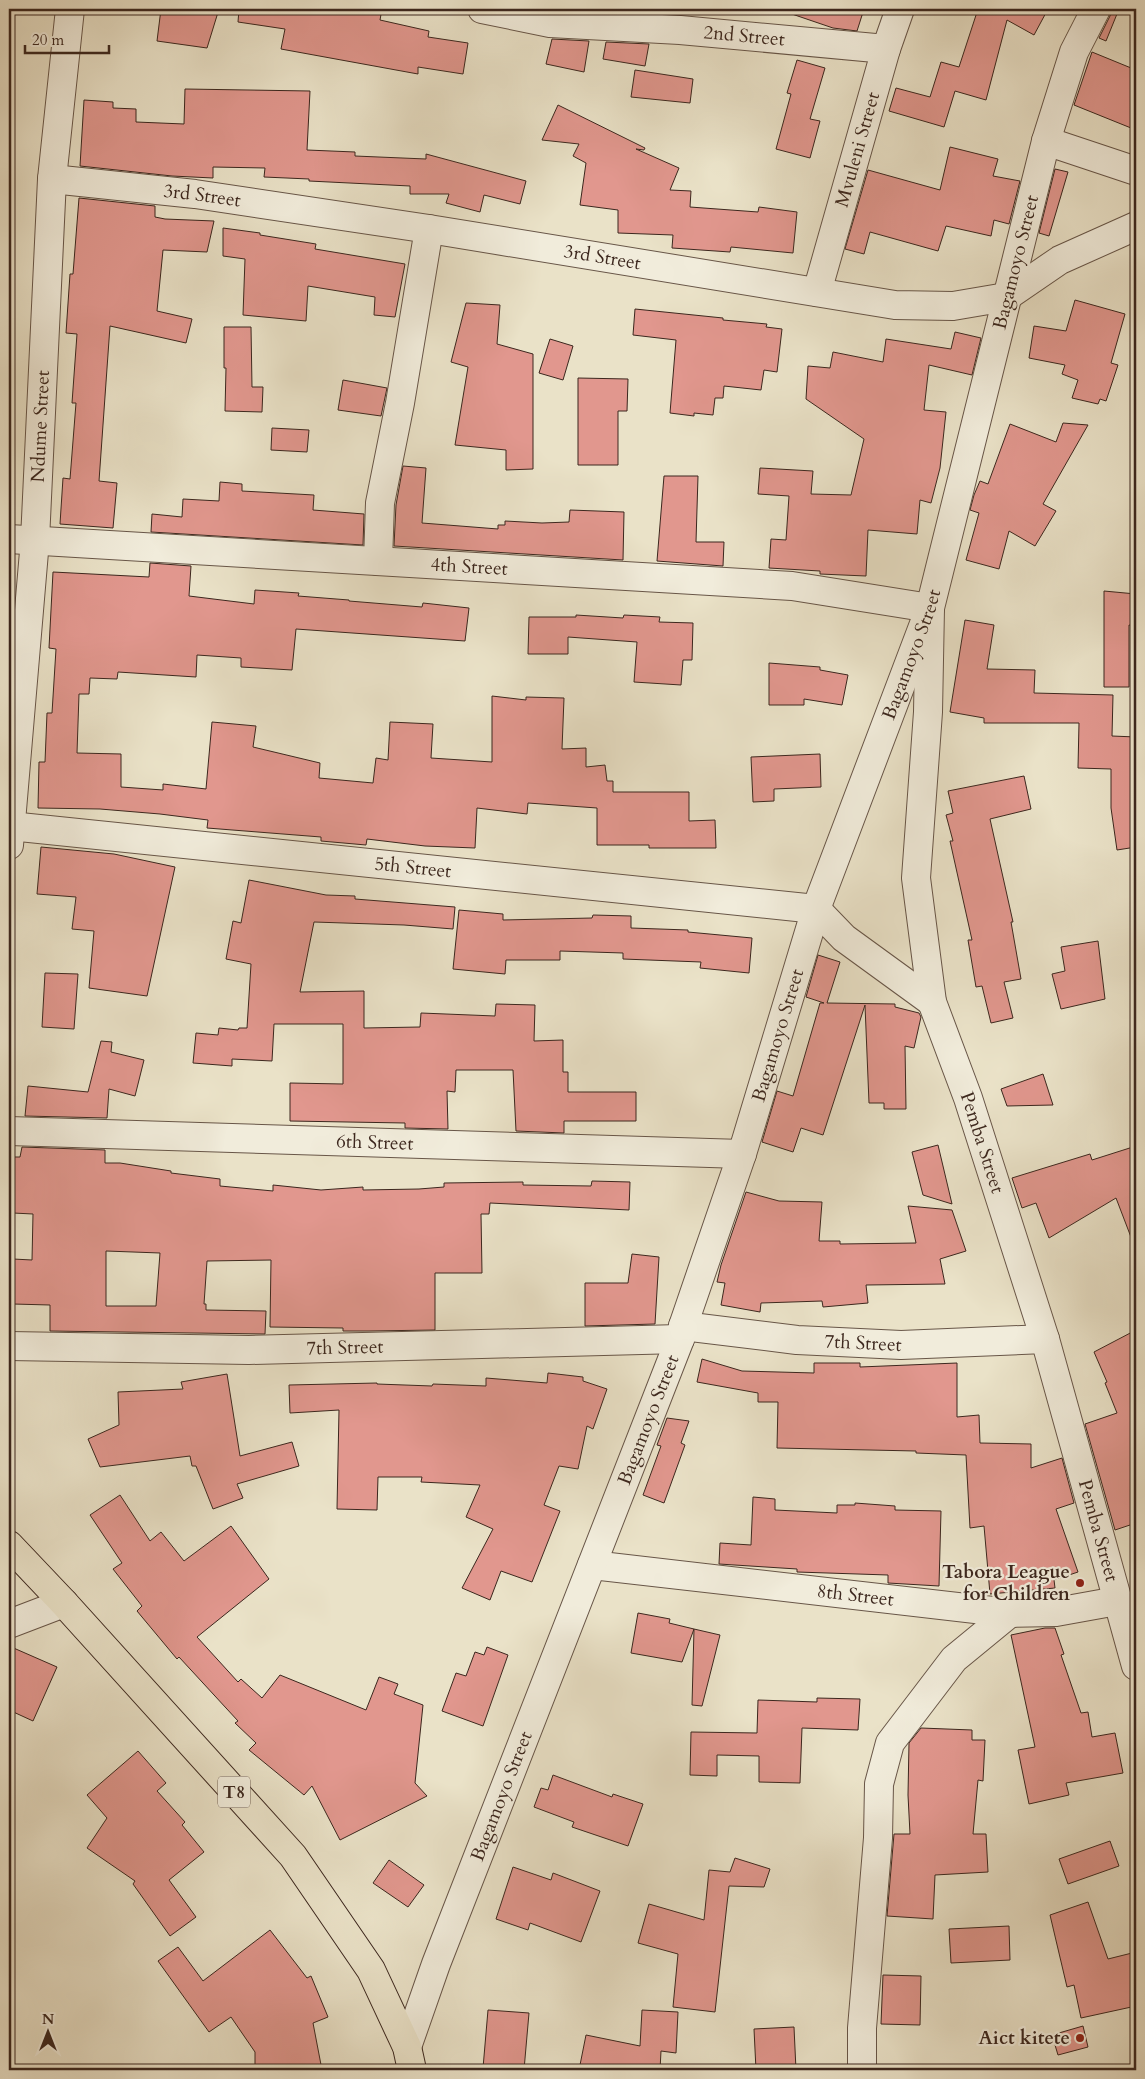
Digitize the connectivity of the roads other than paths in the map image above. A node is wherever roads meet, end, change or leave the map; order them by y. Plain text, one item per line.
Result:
1 (70, 9) edge
2 (482, 9) edge
3 (900, 9) edge
4 (1096, 9) edge
5 (886, 49) junction
6 (1046, 140) junction
7 (1136, 171) edge
8 (52, 179) junction
9 (1136, 226) edge
10 (429, 229) junction
11 (817, 292) junction
12 (1006, 297) junction
13 (22, 540) edge
14 (378, 561) junction
15 (930, 608) junction
16 (10, 835) edge
17 (816, 909) junction
18 (932, 1002) junction
19 (9, 1131) edge
20 (742, 1154) junction
21 (682, 1332) junction
22 (1045, 1339) junction
23 (9, 1346) edge
24 (9, 1545) edge
25 (592, 1565) junction
26 (1117, 1601) junction
27 (64, 1603) junction
28 (1010, 1613) junction
29 (9, 1624) edge
30 (1136, 1666) edge
31 (410, 2059) edge
32 (862, 2070) edge

1 - 8 street, Ndume Street
2 - 5 street, 2nd Street
3 - 5 street, Mvuleni Street
4 - 6 street, Bagamoyo Street
5 - 11 street, Mvuleni Street
6 - 7 street
6 - 12 street, Bagamoyo Street
8 - 10 street, 3rd Street
8 - 13 street, Ndume Street
9 - 12 street, 3rd Street
10 - 11 street, 3rd Street
10 - 14 street
11 - 12 street, 3rd Street
12 - 15 street, Bagamoyo Street
13 - 14 street, 4th Street
13 - 16 street, Ndume Street
14 - 15 street, 4th Street
15 - 17 street, Bagamoyo Street
15 - 18 street, Pemba Street
16 - 17 street, 5th Street
17 - 18 street
17 - 20 street, Bagamoyo Street
18 - 22 street, Pemba Street
19 - 20 street, 6th Street
20 - 21 street, Bagamoyo Street
21 - 22 street, 7th Street
21 - 23 street, 7th Street
21 - 25 street, Bagamoyo Street
22 - 26 street, Pemba Street
24 - 27 highway, T8
25 - 28 street, 8th Street
25 - 31 street, Bagamoyo Street
26 - 28 street, 8th Street
26 - 30 street, Pemba Street
27 - 29 street
27 - 31 highway, T8
28 - 32 street

